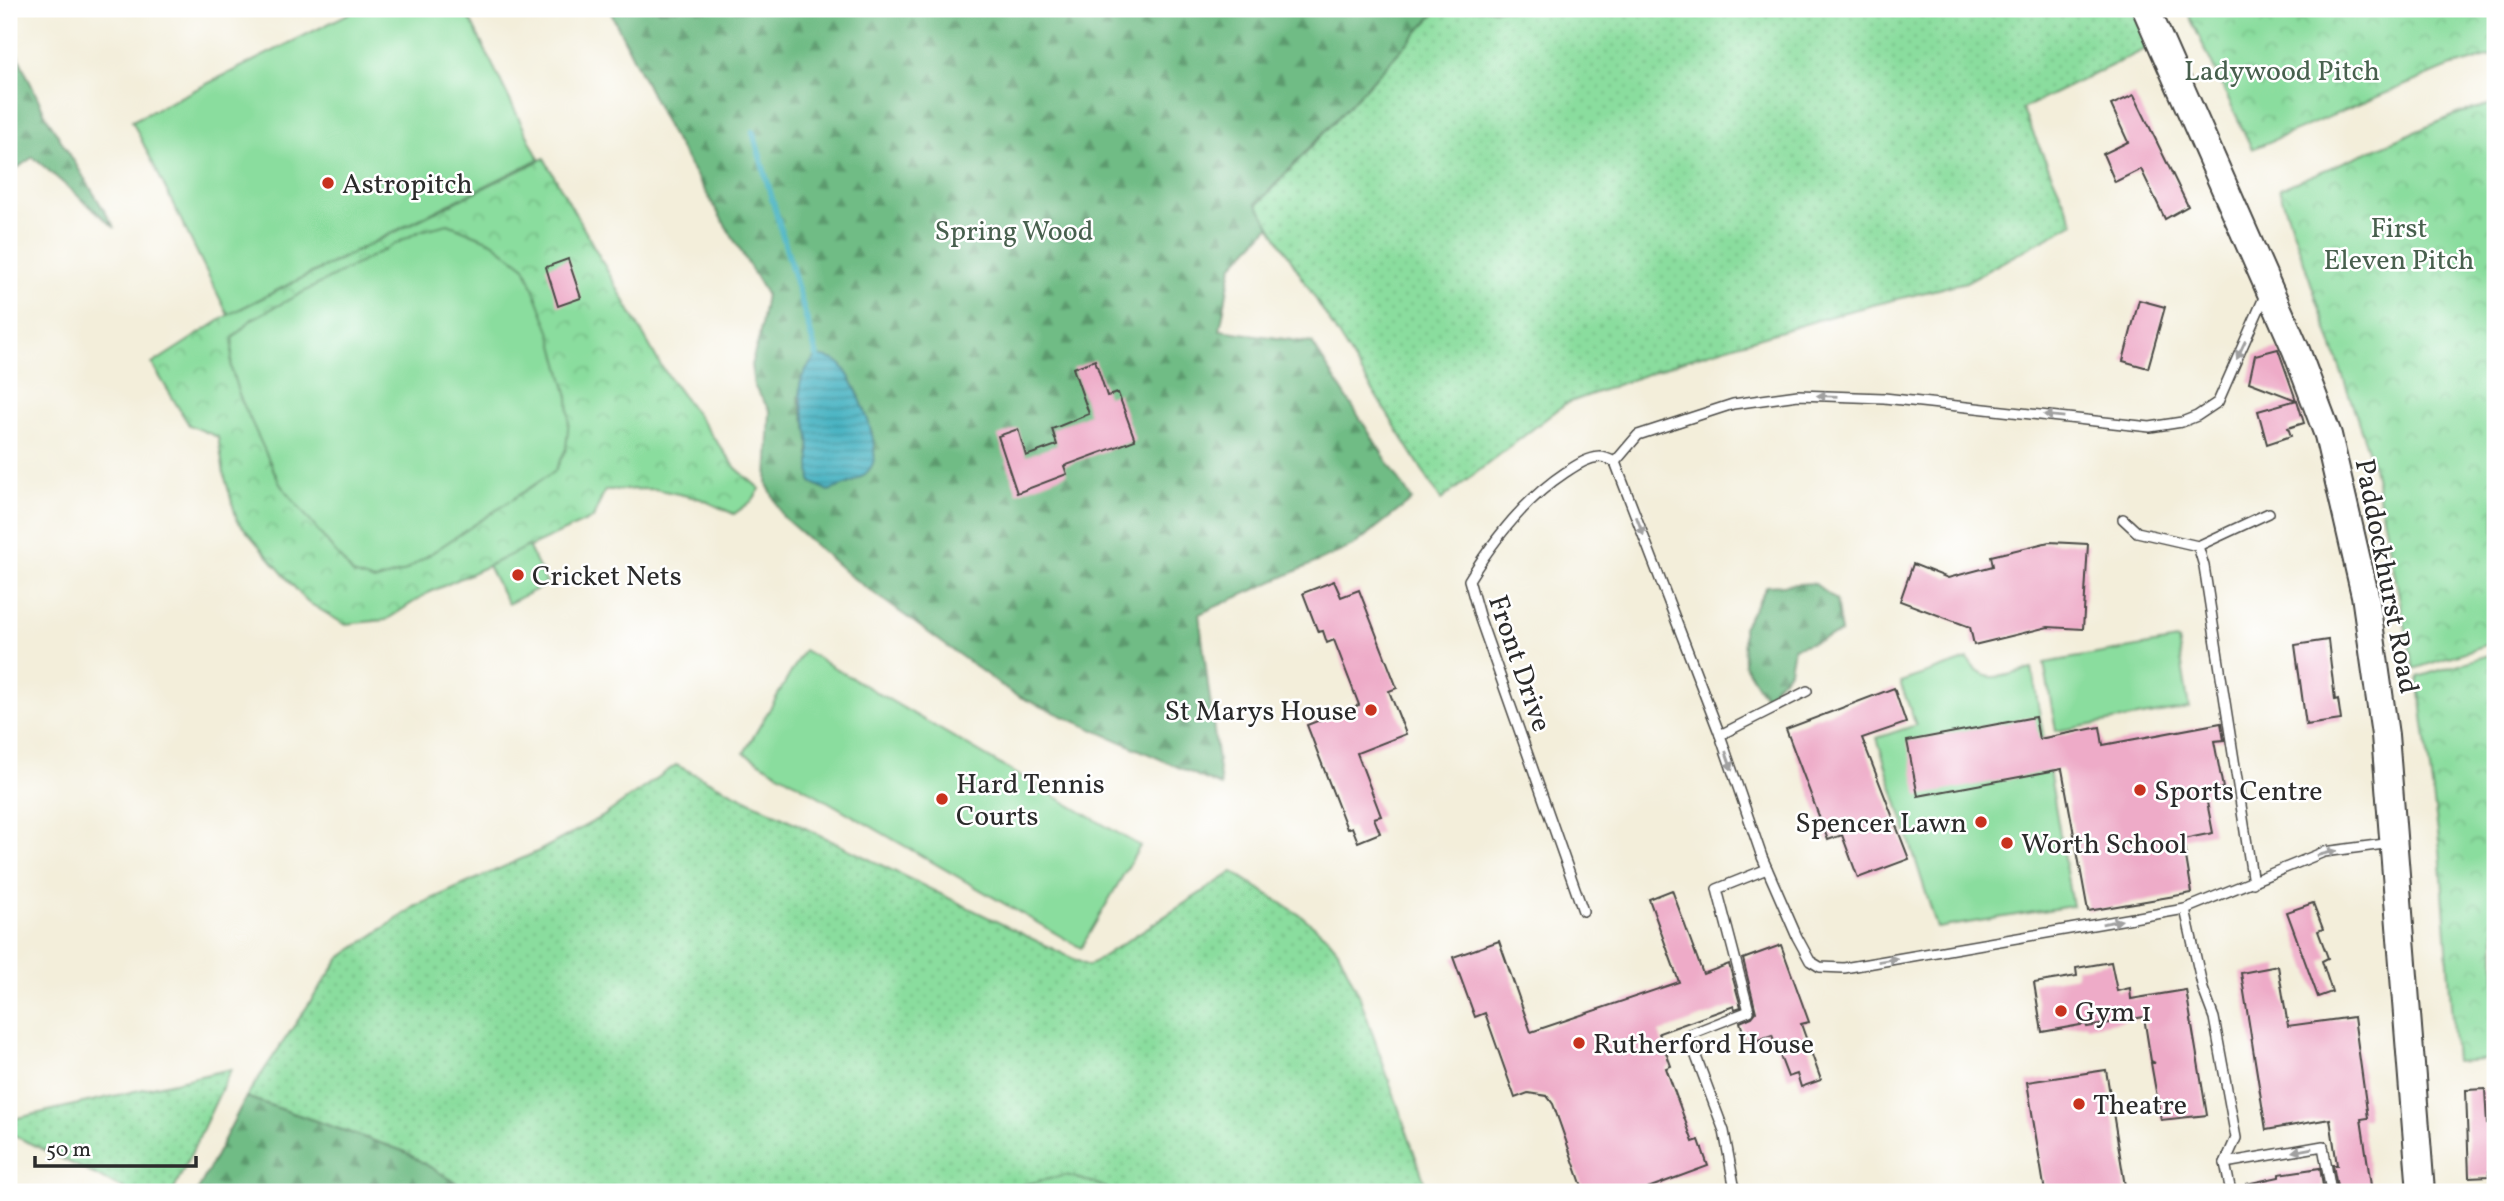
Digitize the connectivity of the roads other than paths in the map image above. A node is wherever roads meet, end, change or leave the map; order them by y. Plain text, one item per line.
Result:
1 (2146, 9) edge
2 (2270, 289) junction
3 (1615, 462) junction
4 (2269, 513) dead end
5 (2123, 519) dead end
6 (2198, 546) junction
7 (1807, 691) dead end
8 (1720, 735) junction
9 (2394, 842) junction
10 (1768, 869) junction
11 (2253, 883) junction
12 (2185, 909) junction
13 (1583, 911) dead end
14 (2225, 1163) junction
15 (1735, 1190) dead end
16 (2231, 1192) edge
17 (2331, 1192) edge
18 (2421, 1192) edge

1 - 2 main road, Paddockhurst Road
2 -> 3 lane
2 - 9 main road, Paddockhurst Road
3 -> 8 lane
3 - 13 lane, Front Drive
4 - 6 lane
5 - 6 lane
6 - 11 lane
7 - 8 lane
8 -> 10 lane
11 -> 9 lane
9 - 18 main road, Paddockhurst Road
10 -> 12 lane
10 - 15 lane
11 - 12 lane
12 - 14 lane
14 - 16 lane
17 -> 14 lane

